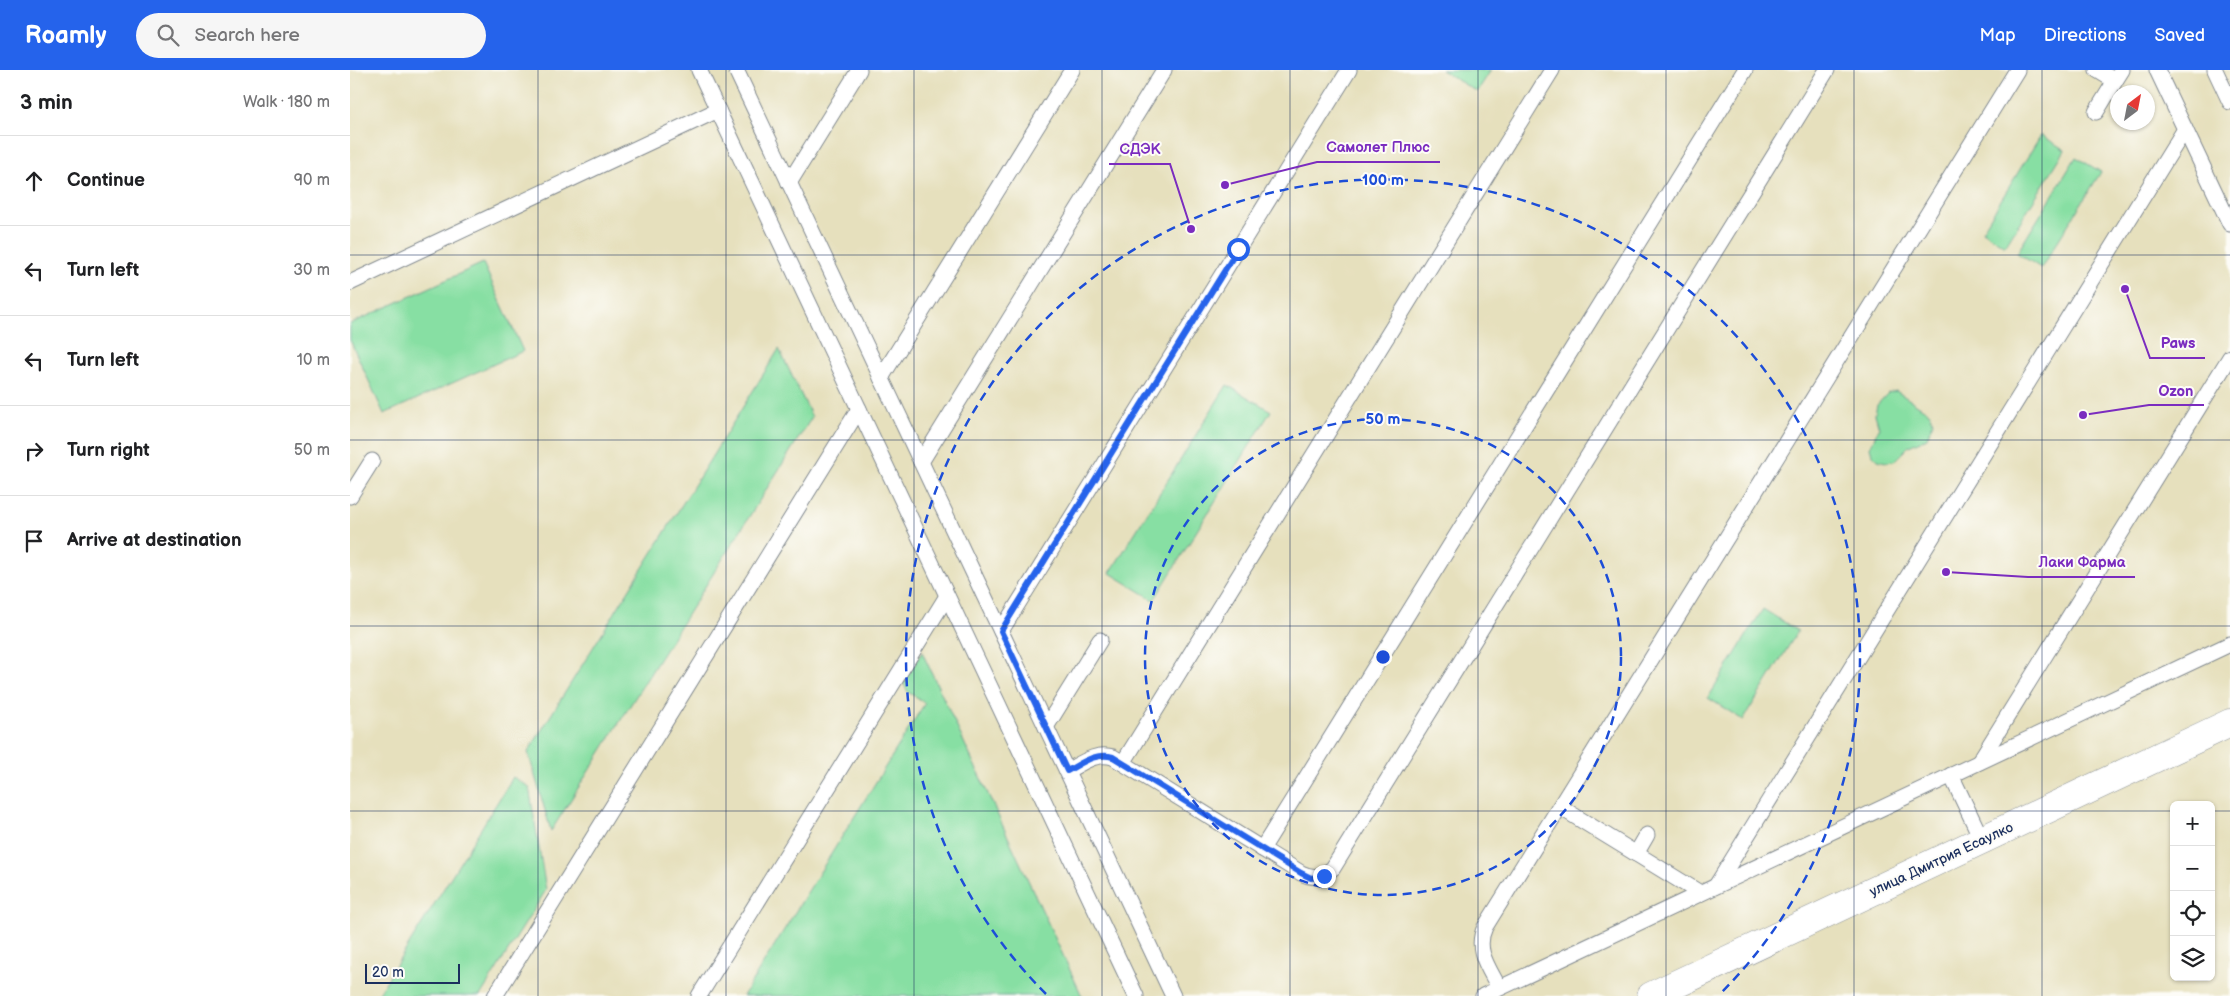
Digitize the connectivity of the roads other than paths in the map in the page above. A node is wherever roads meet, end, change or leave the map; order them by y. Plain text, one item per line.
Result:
1 (699, 70) edge
2 (736, 70) edge
3 (859, 70) edge
4 (1072, 70) edge
5 (1164, 70) edge
6 (1349, 70) edge
7 (1552, 70) edge
8 (1745, 70) edge
9 (1827, 70) edge
10 (2017, 70) edge
11 (2097, 70) edge
12 (2157, 70) edge
13 (2215, 70) edge
14 (2118, 76) edge
15 (2230, 102) edge
16 (718, 110) junction
17 (2096, 112) dead end
18 (2185, 129) junction
19 (789, 183) junction
20 (2230, 224) edge
21 (350, 283) edge
22 (2230, 357) edge
23 (881, 378) junction
24 (859, 408) junction
25 (372, 461) dead end
26 (921, 462) junction
27 (350, 496) edge
28 (947, 596) junction
29 (1001, 631) junction
30 (1100, 640) dead end
31 (2230, 644) edge
32 (2230, 723) edge
33 (1046, 727) junction
34 (1979, 762) junction
35 (1123, 763) junction
36 (1067, 771) junction
37 (1951, 775) junction
38 (1560, 807) junction
39 (1647, 835) dead end
40 (1982, 840) junction
41 (1262, 849) junction
42 (1636, 854) junction
43 (1716, 886) junction
44 (1700, 894) junction
45 (1499, 988) junction
46 (495, 996) edge
47 (699, 996) edge
48 (1136, 996) edge
49 (1173, 996) edge
50 (1483, 996) edge
51 (1651, 996) edge

1 - 16 lane
2 - 19 lane
3 - 19 lane
4 - 23 lane
5 - 26 lane
6 - 29 lane
7 - 35 lane
8 - 41 lane
9 - 41 lane
10 - 38 lane
11 - 14 lane
12 - 18 lane
13 - 15 lane
14 - 17 lane
16 - 21 lane
16 - 24 lane
18 - 20 lane
18 - 43 lane
19 - 23 lane
22 - 34 lane
23 - 26 lane
24 - 28 lane
24 - 46 lane
25 - 27 lane
26 - 29 lane
28 - 47 lane
28 - 48 lane
29 - 33 lane
30 - 33 lane
31 - 34 lane
32 - 40 street, улица Дмитрия Есаулко
33 - 36 lane
34 - 37 lane
35 - 36 lane
35 - 41 lane
36 - 49 lane
37 - 40 lane
37 - 43 lane
38 - 42 lane
38 - 45 lane
39 - 42 lane
40 - 51 street, улица Дмитрия Есаулко
42 - 44 lane
43 - 44 lane
44 - 45 lane
45 - 50 lane

